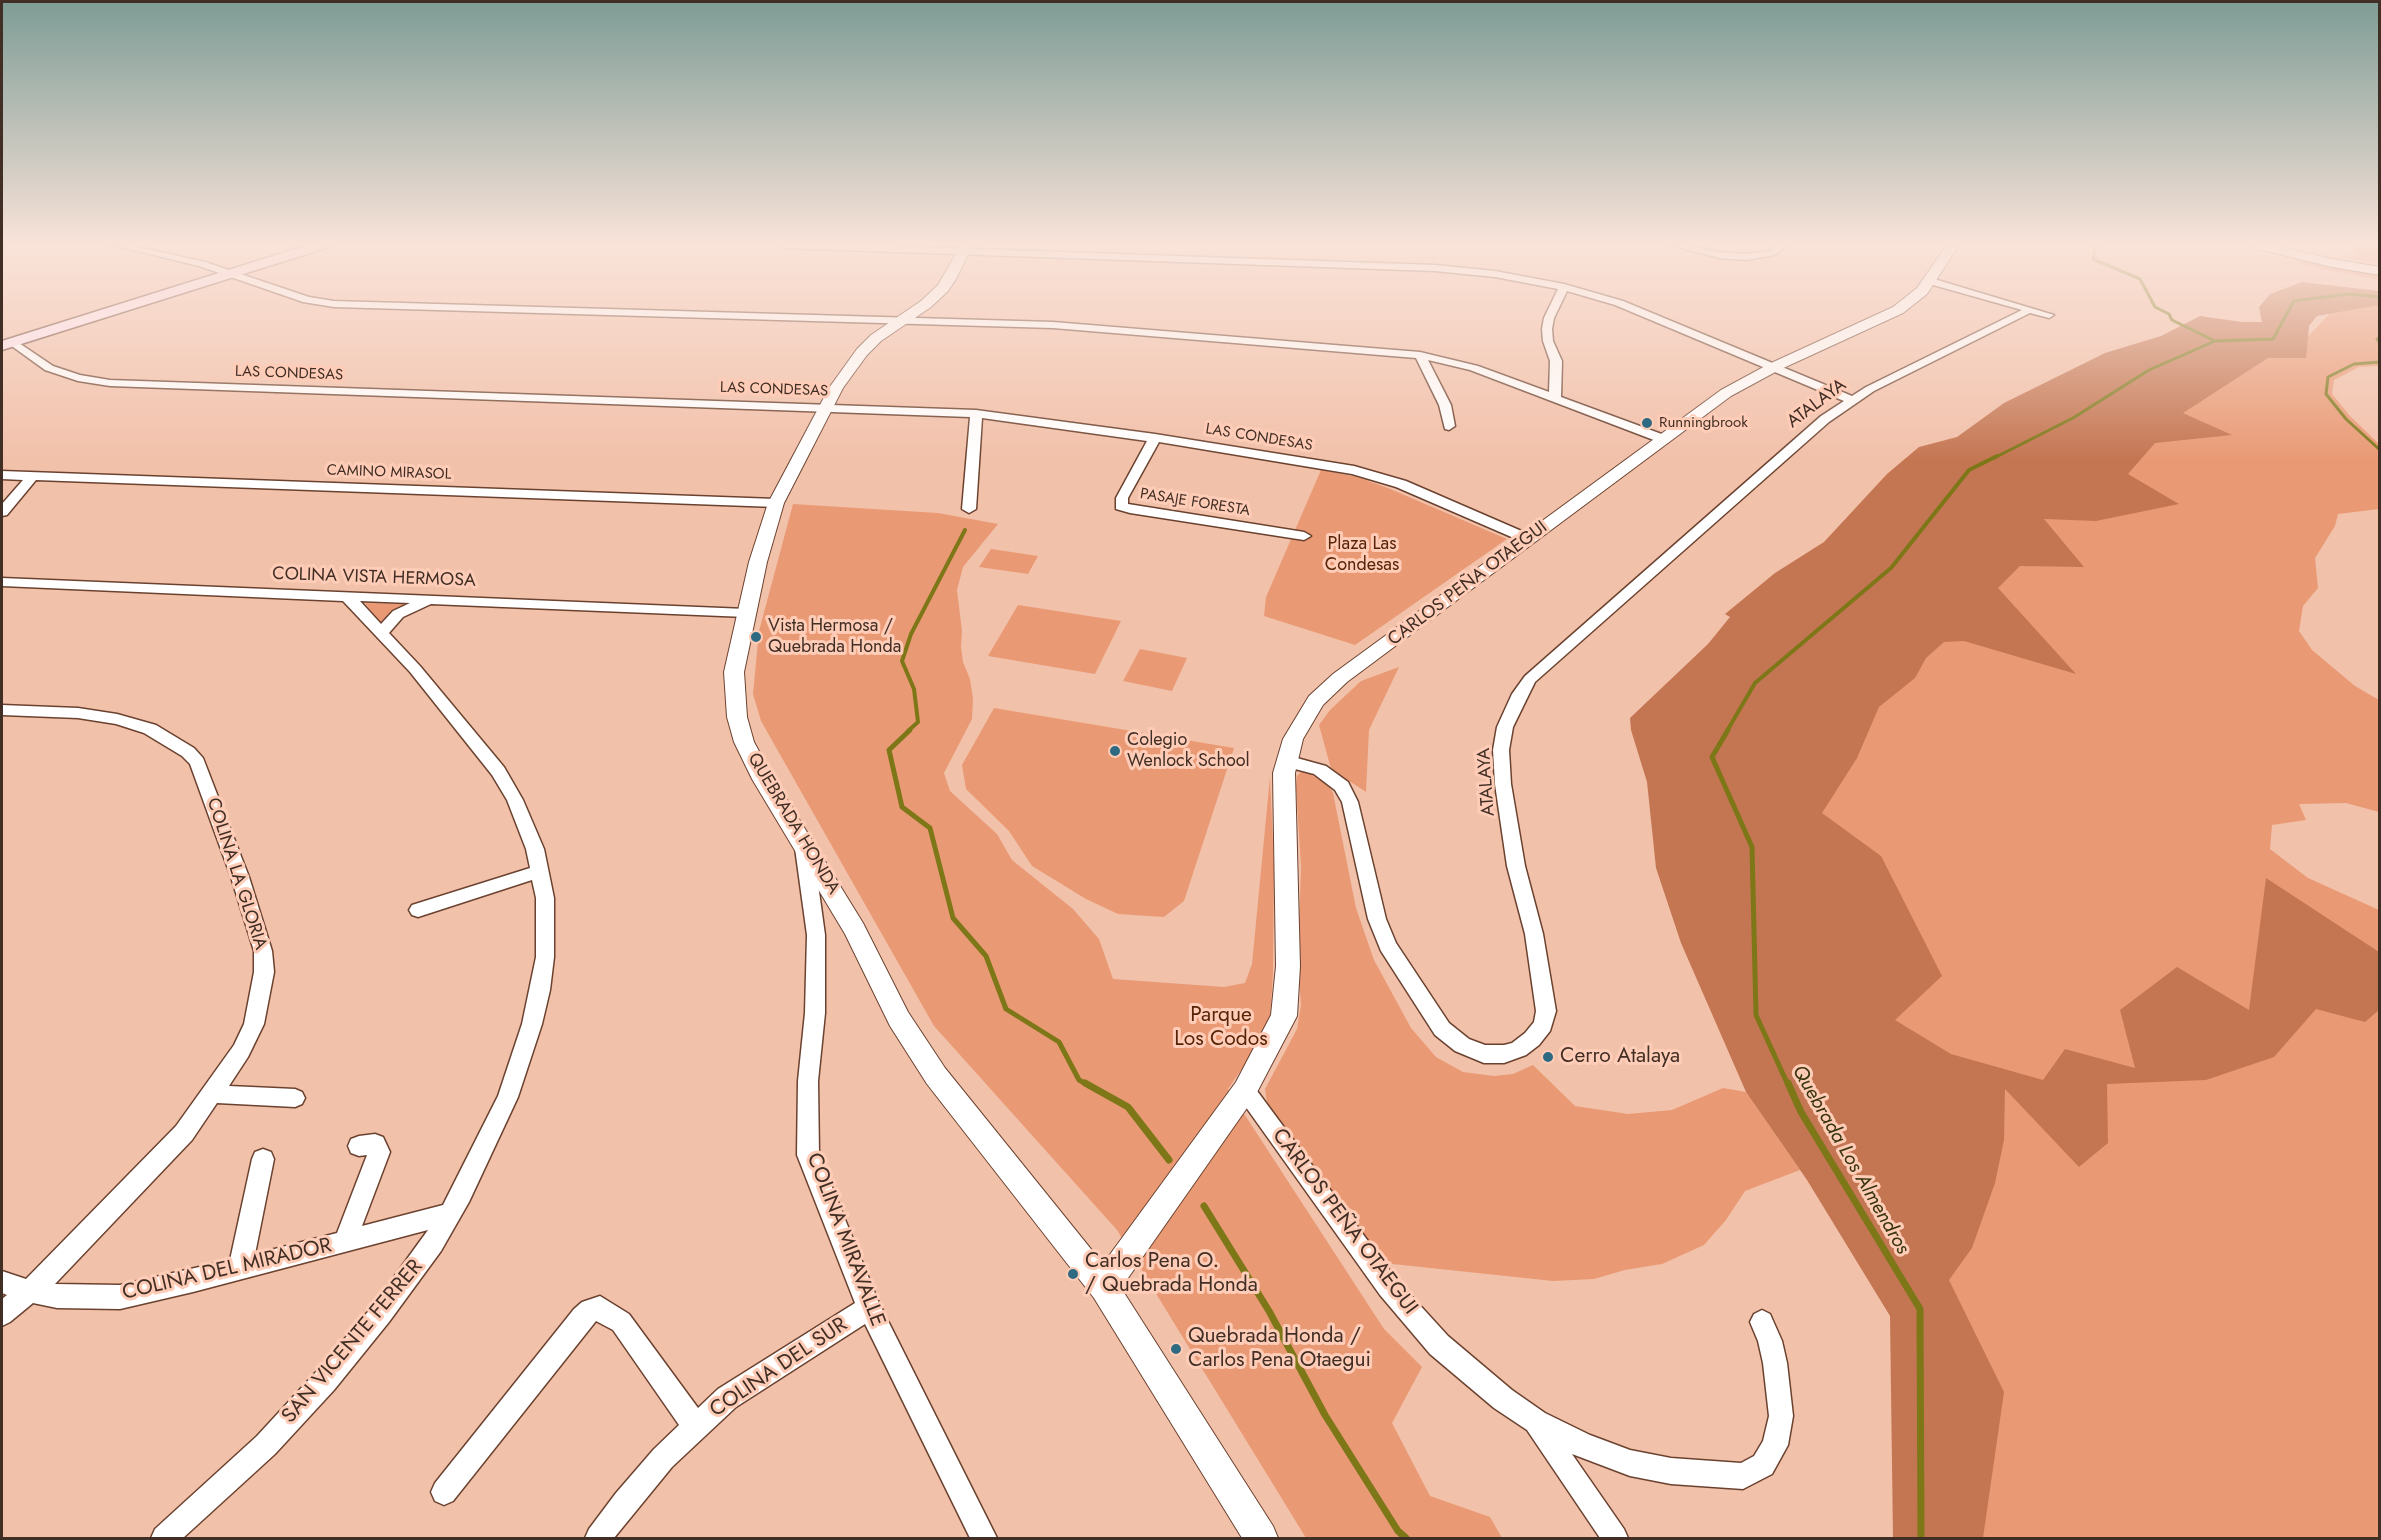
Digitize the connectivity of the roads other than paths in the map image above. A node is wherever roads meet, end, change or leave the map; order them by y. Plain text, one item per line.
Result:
1 (93, 317) edge
2 (764, 317) edge
3 (908, 317) edge
4 (1550, 317) edge
5 (1657, 317) edge
6 (1883, 317) edge
7 (2017, 317) edge
8 (902, 321) junction
9 (7, 344) edge
10 (1419, 356) junction
11 (1774, 367) junction
12 (1555, 397) junction
13 (1851, 400) junction
14 (826, 407) junction
15 (976, 414) junction
16 (1449, 426) dead end
17 (1155, 438) junction
18 (1663, 439) junction
19 (2, 475) edge
20 (32, 477) junction
21 (776, 503) junction
22 (969, 509) dead end
23 (2, 512) edge
24 (1304, 536) dead end
25 (1528, 539) junction
26 (2, 582) edge
27 (348, 597) junction
28 (432, 600) junction
29 (746, 613) junction
30 (382, 632) junction
31 (2, 710) edge
32 (1286, 761) junction
33 (804, 847) junction
34 (541, 871) junction
35 (418, 910) dead end
36 (1245, 1090) junction
37 (213, 1094) junction
38 (295, 1098) dead end
39 (359, 1146) dead end
40 (263, 1159) dead end
41 (450, 1214) junction
42 (345, 1241) junction
43 (240, 1269) junction
44 (2, 1281) edge
45 (1104, 1288) junction
46 (29, 1291) junction
47 (869, 1308) junction
48 (2, 1314) edge
49 (1762, 1322) dead end
50 (1536, 1422) junction
51 (695, 1426) junction
52 (444, 1492) dead end
53 (164, 1539) edge
54 (598, 1539) edge
55 (984, 1539) edge
56 (1261, 1539) edge
57 (1615, 1539) edge

1 - 9 main road
2 - 8 street
3 - 8 street, QUEBRADA HONDA
4 - 12 street
5 - 11 street
6 - 11 street, CARLOS PEÑA OTAEGUI
7 - 13 street, ATALAYA
8 - 10 street
8 - 14 street, QUEBRADA HONDA
9 - 14 street, LAS CONDESAS
10 - 12 street
10 - 16 street
11 - 13 street
11 - 18 street, CARLOS PEÑA OTAEGUI
12 - 18 street
13 - 32 street, ATALAYA
14 - 15 street, LAS CONDESAS
14 - 21 street, QUEBRADA HONDA
15 - 17 street, LAS CONDESAS
15 - 22 street
17 - 24 street, PASAJE FORESTA
17 - 25 street, LAS CONDESAS
18 - 25 street, CARLOS PEÑA OTAEGUI
19 - 20 street, CAMINO MIRASOL
20 - 21 street, CAMINO MIRASOL
20 - 23 street
21 - 29 street, QUEBRADA HONDA
25 - 32 street, CARLOS PEÑA OTAEGUI
26 - 27 street, COLINA VISTA HERMOSA
27 - 28 street, COLINA VISTA HERMOSA
27 - 30 street, SAN VICENTE FERRER
28 - 29 street, COLINA VISTA HERMOSA
28 - 30 street
29 - 33 street, QUEBRADA HONDA
30 - 34 street, SAN VICENTE FERRER
31 - 37 street, COLINA LA GLORIA
32 - 36 street, CARLOS PEÑA OTAEGUI
33 - 45 street, QUEBRADA HONDA
33 - 47 street, COLINA MIRAVALLE
34 - 35 street
34 - 41 street, SAN VICENTE FERRER
36 - 45 street, CARLOS PEÑA OTAEGUI
36 - 50 street, CARLOS PEÑA OTAEGUI
37 - 38 street
37 - 46 street, COLINA LA GLORIA
39 - 42 street
40 - 43 street
41 - 42 street, COLINA DEL MIRADOR
41 - 53 street, SAN VICENTE FERRER
42 - 43 street, COLINA DEL MIRADOR
43 - 46 street, COLINA DEL MIRADOR
44 - 46 street, COLINA DEL MIRADOR
45 - 56 street
46 - 48 street, COLINA LA GLORIA
47 - 51 street, COLINA DEL SUR
47 - 55 street, COLINA MIRAVALLE
49 - 50 street, CARLOS PEÑA OTAEGUI
50 - 57 street
51 - 52 street
51 - 54 street, COLINA DEL SUR

